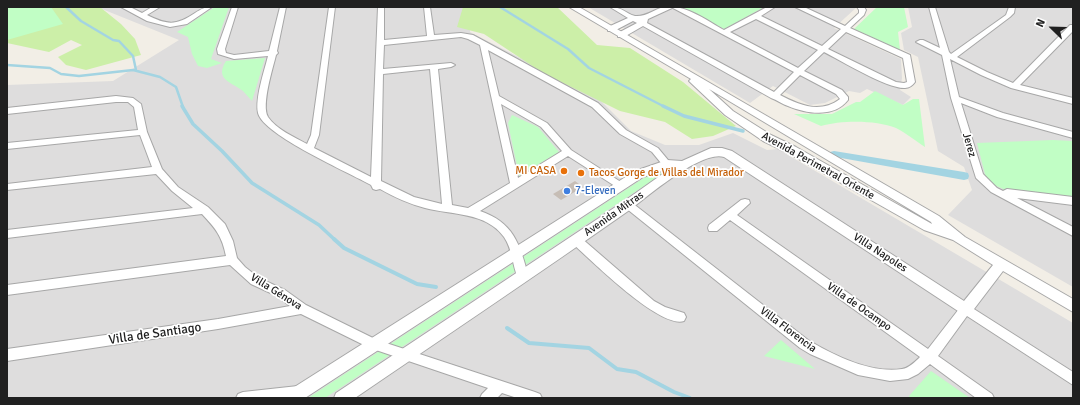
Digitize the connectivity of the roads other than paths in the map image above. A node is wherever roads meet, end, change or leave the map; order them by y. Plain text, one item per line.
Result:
1 (124, 7) edge
2 (157, 7) edge
3 (209, 7) edge
4 (235, 7) edge
5 (283, 7) edge
6 (332, 7) edge
7 (381, 7) edge
8 (427, 7) edge
9 (573, 7) edge
10 (613, 7) edge
11 (670, 7) edge
12 (675, 7) edge
13 (772, 7) edge
14 (798, 7) edge
15 (932, 7) edge
16 (1012, 7) edge
17 (861, 8) edge
18 (143, 15) junction
19 (756, 16) junction
20 (633, 18) junction
21 (645, 20) junction
22 (846, 28) junction
23 (1073, 28) edge
24 (611, 29) junction
25 (725, 32) junction
26 (620, 35) junction
27 (431, 38) junction
28 (920, 42) dead end
29 (381, 43) junction
30 (483, 44) junction
31 (823, 49) junction
32 (274, 53) junction
33 (949, 55) junction
34 (451, 65) dead end
35 (434, 67) junction
36 (799, 71) junction
37 (380, 72) junction
38 (688, 74) junction
39 (1014, 86) junction
40 (774, 96) junction
41 (496, 98) junction
42 (955, 98) junction
43 (1073, 101) edge
44 (742, 105) junction
45 (7, 110) edge
46 (143, 132) junction
47 (1073, 135) edge
48 (7, 146) edge
49 (309, 149) junction
50 (792, 150) junction
51 (568, 152) junction
52 (674, 167) junction
53 (158, 170) junction
54 (515, 184) junction
55 (376, 185) junction
56 (621, 186) junction
57 (7, 187) edge
58 (386, 192) dead end
59 (1001, 193) junction
60 (1073, 201) edge
61 (745, 203) dead end
62 (627, 205) junction
63 (447, 209) junction
64 (204, 210) junction
65 (470, 212) junction
66 (730, 215) junction
67 (713, 228) dead end
68 (1073, 232) edge
69 (7, 234) edge
70 (576, 240) junction
71 (961, 240) junction
72 (517, 253) junction
73 (232, 260) junction
74 (1001, 264) junction
75 (522, 275) junction
76 (7, 290) edge
77 (1073, 306) edge
78 (302, 308) junction
79 (966, 309) junction
80 (680, 317) dead end
81 (374, 344) junction
82 (7, 355) edge
83 (407, 355) junction
84 (929, 356) junction
85 (1073, 379) edge
86 (501, 386) junction
87 (296, 395) edge
88 (243, 398) edge
89 (342, 398) edge
90 (487, 398) edge
91 (535, 398) edge
92 (988, 398) edge

1 - 18 street
2 - 18 street
3 - 18 street
4 - 32 street
5 - 32 street
6 - 49 street
7 - 29 street
8 - 27 street
9 - 24 street, Avenida Perimetral Oriente
10 - 20 street
11 - 21 street
12 - 25 street
13 - 19 street
14 - 22 street
15 - 33 street, Jerez
16 - 33 street
17 - 22 street
19 - 25 street
19 - 31 street
20 - 21 street
20 - 24 street
21 - 26 street
21 - 40 street
22 - 31 street
22 - 31 street
23 - 39 street
24 - 26 street, Avenida Perimetral Oriente
25 - 36 street
26 - 38 street, Avenida Perimetral Oriente
27 - 29 street
27 - 30 street
28 - 33 street
29 - 37 street
30 - 41 street
30 - 52 street
31 - 36 street
32 - 49 street
33 - 39 street
33 - 42 street, Jerez
34 - 35 street
35 - 37 street
35 - 63 street
36 - 40 street
36 - 40 street
37 - 55 street
38 - 44 street, Avenida Perimetral Oriente
38 - 50 street, Avenida Perimetral Oriente
39 - 43 street
41 - 51 street
41 - 54 street
42 - 47 street
42 - 59 street, Jerez
44 - 50 street
44 - 71 street, Avenida Perimetral Oriente
45 - 46 street
46 - 48 street
46 - 53 street
49 - 55 street
50 - 71 street, Avenida Perimetral Oriente
51 - 54 street
51 - 56 street
52 - 56 street, Avenida Mitras
52 - 62 street, Avenida Mitras
52 - 79 street, Villa Napoles
53 - 57 street
53 - 64 street
54 - 65 street
55 - 58 street
55 - 63 street
56 - 72 street, Avenida Mitras
59 - 60 street
59 - 68 street, Jerez
61 - 66 street
62 - 70 street, Avenida Mitras
62 - 84 street, Villa Florencia
63 - 65 street
64 - 69 street
64 - 73 street
65 - 72 street
66 - 67 street
66 - 84 street, Villa de Ocampo
70 - 75 street, Avenida Mitras
70 - 80 street
71 - 74 street, Avenida Perimetral Oriente
72 - 75 street
72 - 81 street, Avenida Mitras
73 - 76 street
73 - 78 street, Villa Génova
74 - 77 street, Avenida Perimetral Oriente
74 - 79 street, Villa Florencia
75 - 83 street, Avenida Mitras
78 - 81 street, Villa Génova
78 - 82 street, Villa de Santiago
79 - 84 street, Villa Florencia
79 - 85 street, Villa Napoles
81 - 83 street, Villa Génova
81 - 87 street, Avenida Mitras
83 - 86 street, Villa Génova
83 - 89 street, Avenida Mitras
84 - 92 street, Villa de Ocampo
86 - 90 street
86 - 91 street, Villa Génova
87 - 88 street

